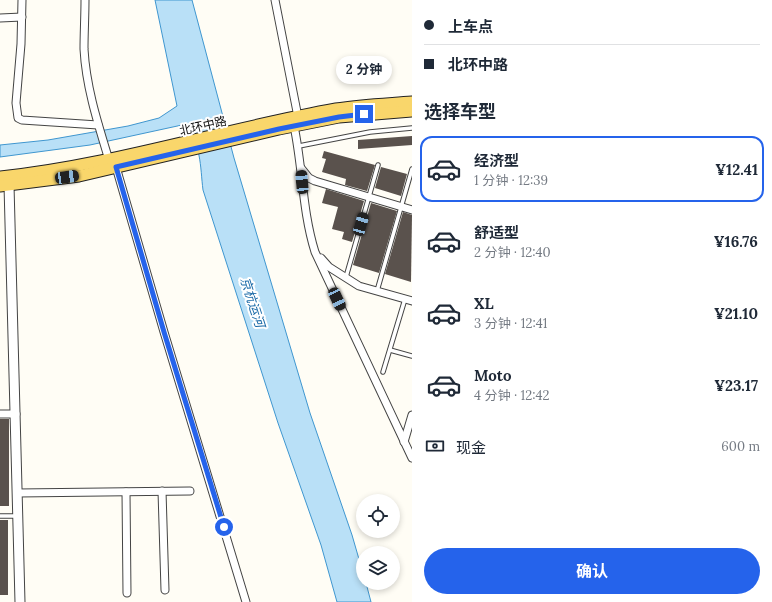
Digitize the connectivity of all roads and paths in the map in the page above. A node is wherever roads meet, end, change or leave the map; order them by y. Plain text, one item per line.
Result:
1 (22, 0) edge
2 (85, 0) edge
3 (275, 0) edge
4 (22, 17) junction
5 (0, 18) edge
6 (412, 102) edge
7 (412, 110) edge
8 (296, 121) junction
9 (98, 125) junction
10 (412, 128) edge
11 (299, 146) junction
12 (113, 163) junction
13 (378, 165) dead end
14 (301, 168) junction
15 (412, 169) edge
16 (0, 177) edge
17 (5, 186) edge
18 (368, 197) junction
19 (401, 207) junction
20 (412, 210) edge
21 (315, 252) junction
22 (346, 276) junction
23 (377, 291) junction
24 (408, 300) edge
25 (390, 350) junction
26 (412, 356) edge
27 (383, 372) dead end
28 (0, 414) edge
29 (16, 414) junction
30 (412, 416) edge
31 (404, 442) junction
32 (412, 458) edge
33 (162, 491) junction
34 (190, 491) dead end
35 (126, 492) junction
36 (18, 493) junction
37 (0, 516) edge
38 (18, 516) junction
39 (165, 590) dead end
40 (127, 593) dead end
41 (20, 602) edge
42 (246, 602) edge

1 - 4 street
2 - 9 street
3 - 8 street
4 - 5 street
4 - 9 street
6 - 8 main road, 北环中路
7 - 8 main road, 北环中路
8 - 11 street
8 - 12 main road, 北环中路
9 - 12 street
10 - 11 lane
11 - 14 street
12 - 16 main road, 北环中路
12 - 17 main road, 北环中路
12 - 42 street
13 - 18 lane
14 - 18 street
14 - 21 street
15 - 19 lane
17 - 29 street
18 - 19 street
18 - 22 lane
19 - 20 street
19 - 23 lane
21 - 22 street
21 - 31 street
22 - 23 street
23 - 24 street
24 - 25 lane
25 - 26 lane
25 - 27 lane
28 - 29 street
29 - 36 street
30 - 31 street
31 - 32 street
33 - 34 street
33 - 35 street
33 - 39 street
35 - 36 street
35 - 40 street
36 - 38 street
37 - 38 lane
38 - 41 street

